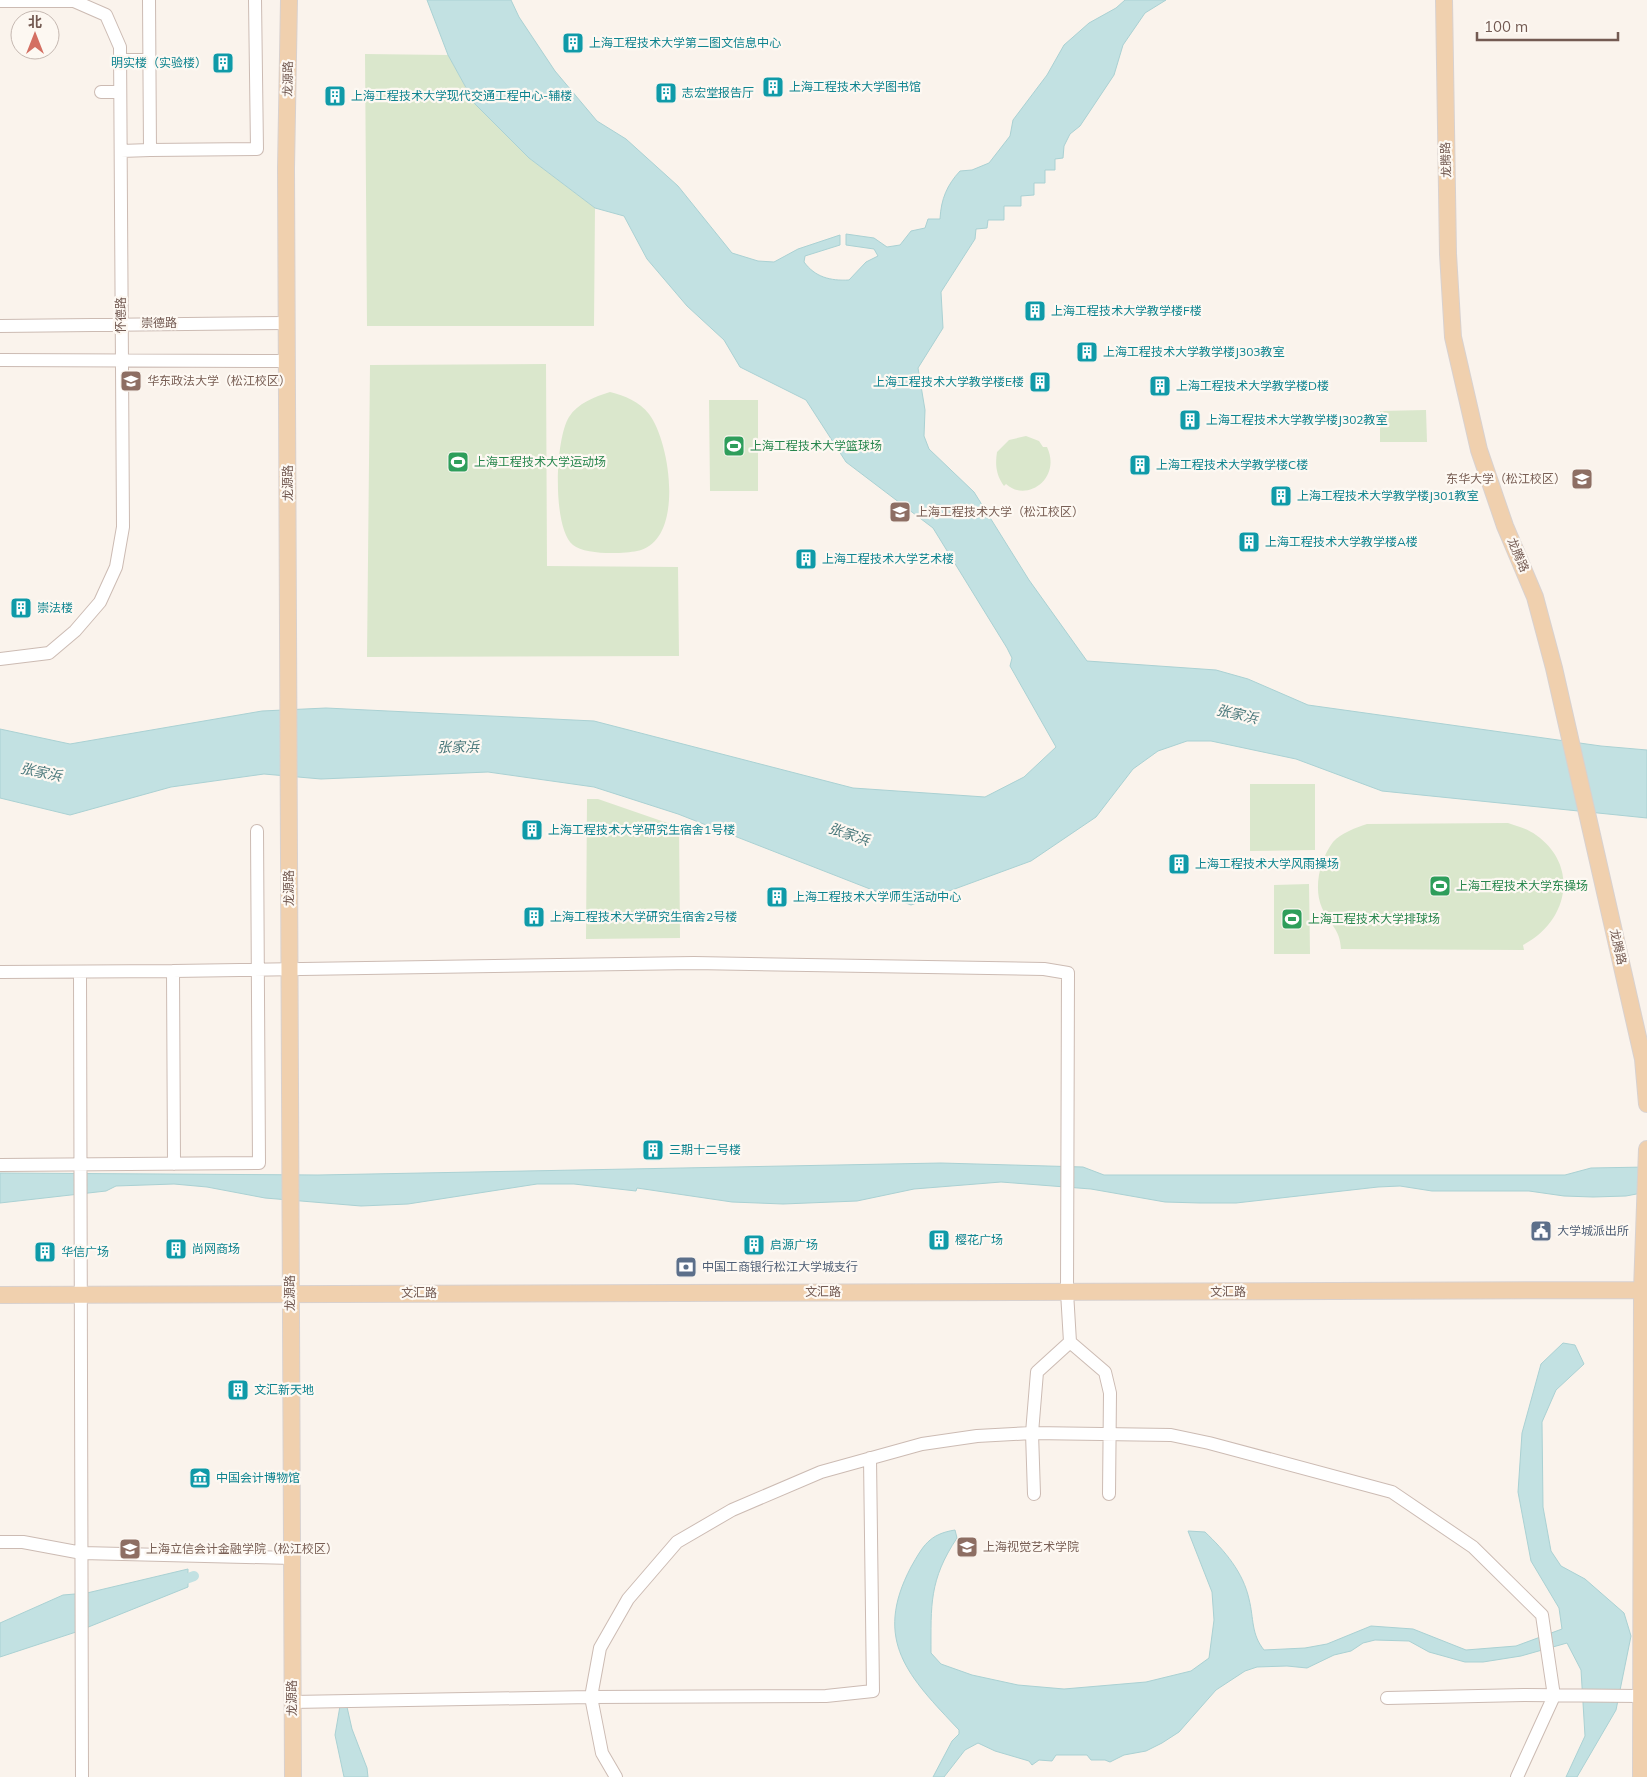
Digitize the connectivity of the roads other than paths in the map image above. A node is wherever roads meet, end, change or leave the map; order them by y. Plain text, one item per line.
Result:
1 (149, 0) edge
2 (255, 0) edge
3 (289, 0) edge
4 (1444, 0) edge
5 (0, 1) edge
6 (120, 60) junction
7 (150, 60) junction
8 (101, 92) dead end
9 (120, 92) junction
10 (150, 150) junction
11 (121, 151) junction
12 (121, 323) junction
13 (287, 323) junction
14 (0, 326) edge
15 (0, 360) edge
16 (122, 361) junction
17 (287, 361) junction
18 (0, 659) edge
19 (257, 831) dead end
20 (289, 968) junction
21 (258, 970) junction
22 (173, 971) junction
23 (0, 972) edge
24 (80, 972) junction
25 (1647, 1104) edge
26 (1647, 1149) edge
27 (1646, 1163) edge
28 (81, 1164) junction
29 (174, 1164) junction
30 (0, 1165) edge
31 (1644, 1290) edge
32 (1067, 1292) junction
33 (290, 1293) junction
34 (0, 1294) edge
35 (82, 1294) junction
36 (1070, 1342) junction
37 (1032, 1433) junction
38 (1109, 1433) junction
39 (870, 1458) junction
40 (1034, 1494) dead end
41 (1109, 1494) dead end
42 (0, 1542) edge
43 (82, 1552) junction
44 (292, 1558) junction
45 (1554, 1696) junction
46 (1641, 1696) junction
47 (592, 1697) junction
48 (1387, 1698) dead end
49 (292, 1702) junction
50 (82, 1777) edge
51 (293, 1777) edge
52 (616, 1777) edge
53 (1517, 1777) edge
54 (1641, 1777) edge

1 - 7 street
2 - 10 street
3 - 13 main road, 龙源路
4 - 25 main road, 龙腾路
5 - 6 street, 怀德路
6 - 7 street
6 - 9 street, 怀德路
7 - 10 street
8 - 9 street
9 - 11 street, 怀德路
10 - 11 street
11 - 12 street, 怀德路
12 - 13 street, 崇德路
12 - 14 street, 崇德路
12 - 16 street, 怀德路
13 - 17 main road, 龙源路
15 - 16 street
16 - 17 street
16 - 18 street, 怀德路
17 - 20 main road, 龙源路
19 - 21 street
20 - 21 street
20 - 32 street
20 - 33 main road, 龙源路
21 - 22 street
21 - 29 street
22 - 24 street
22 - 29 street
23 - 24 street
24 - 28 street
26 - 27 main road
27 - 31 main road
28 - 29 street
28 - 30 street
28 - 35 street
31 - 32 main road, 文汇路
31 - 46 main road
32 - 33 main road, 文汇路
32 - 36 street
33 - 35 main road, 文汇路
33 - 44 main road, 龙源路
34 - 35 main road, 文汇路
35 - 43 street
36 - 37 street
36 - 38 street
37 - 38 street
37 - 39 street
37 - 40 street
38 - 41 street
38 - 45 street
39 - 47 street
39 - 47 street
42 - 43 street
43 - 44 street
43 - 50 street
44 - 49 main road, 龙源路
45 - 46 street
45 - 48 street
45 - 53 street
46 - 54 main road
47 - 49 street
47 - 52 street
49 - 51 main road, 龙源路

